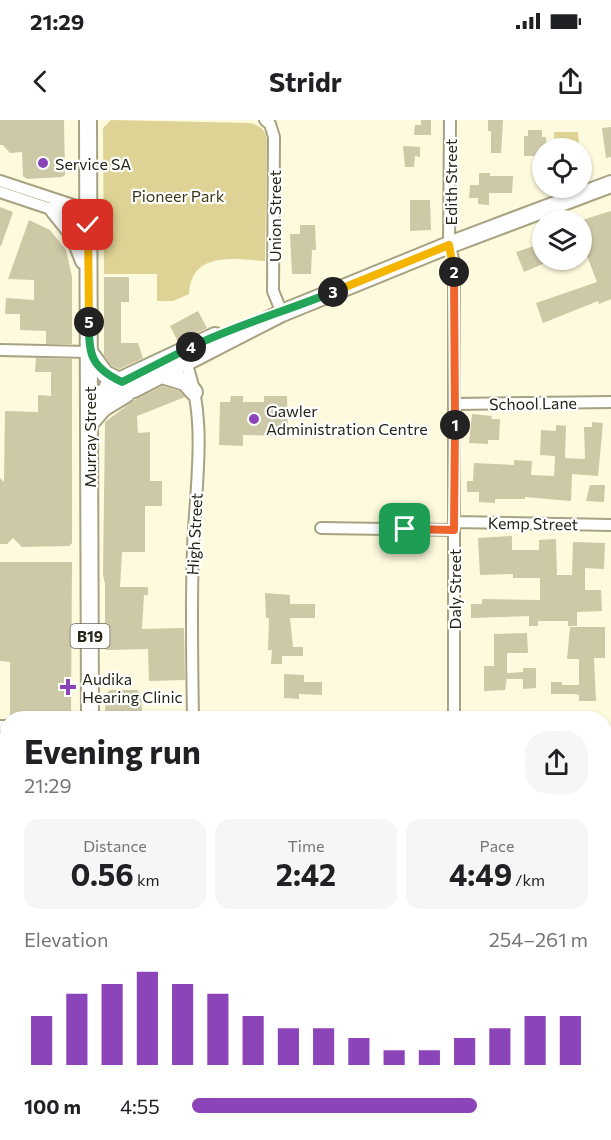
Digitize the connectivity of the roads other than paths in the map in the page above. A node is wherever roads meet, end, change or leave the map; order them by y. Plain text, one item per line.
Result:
1 (88, 120) edge
2 (265, 120) edge
3 (450, 120) edge
4 (0, 181) edge
5 (611, 184) edge
6 (88, 186) junction
7 (0, 192) edge
8 (61, 207) junction
9 (88, 218) junction
10 (449, 245) junction
11 (88, 274) junction
12 (282, 313) junction
13 (0, 350) edge
14 (89, 352) junction
15 (184, 357) junction
16 (162, 375) junction
17 (128, 386) junction
18 (89, 391) junction
19 (194, 392) junction
20 (611, 402) edge
21 (455, 404) junction
22 (90, 423) junction
23 (611, 525) edge
24 (454, 526) junction
25 (321, 528) dead end
26 (90, 711) edge
27 (193, 711) edge
28 (454, 711) edge

1 - 6 main road, Murray Street
2 - 12 street, Union Street
3 - 10 street, Edith Street
4 - 8 street
5 - 10 main road
6 - 8 street
6 - 9 main road, Murray Street
7 - 8 street
8 - 9 street
8 - 11 main road
9 - 11 main road, Murray Street
10 - 12 main road
10 - 21 street, Daly Street
11 - 14 main road, Murray Street
12 - 15 main road
13 - 14 street
14 - 17 main road
14 - 18 main road, Murray Street
15 - 16 main road
15 - 17 main road
15 - 19 street, High Street
16 - 17 main road
16 - 19 main road
17 - 18 main road
17 - 22 main road
18 - 22 main road, Murray Street / B19
19 - 27 street, High Street
20 - 21 street, School Lane
21 - 24 street, Daly Street
22 - 26 main road, Murray Street / B19
23 - 24 street, Kemp Street
24 - 25 street, Kemp Street
24 - 28 street, Daly Street

